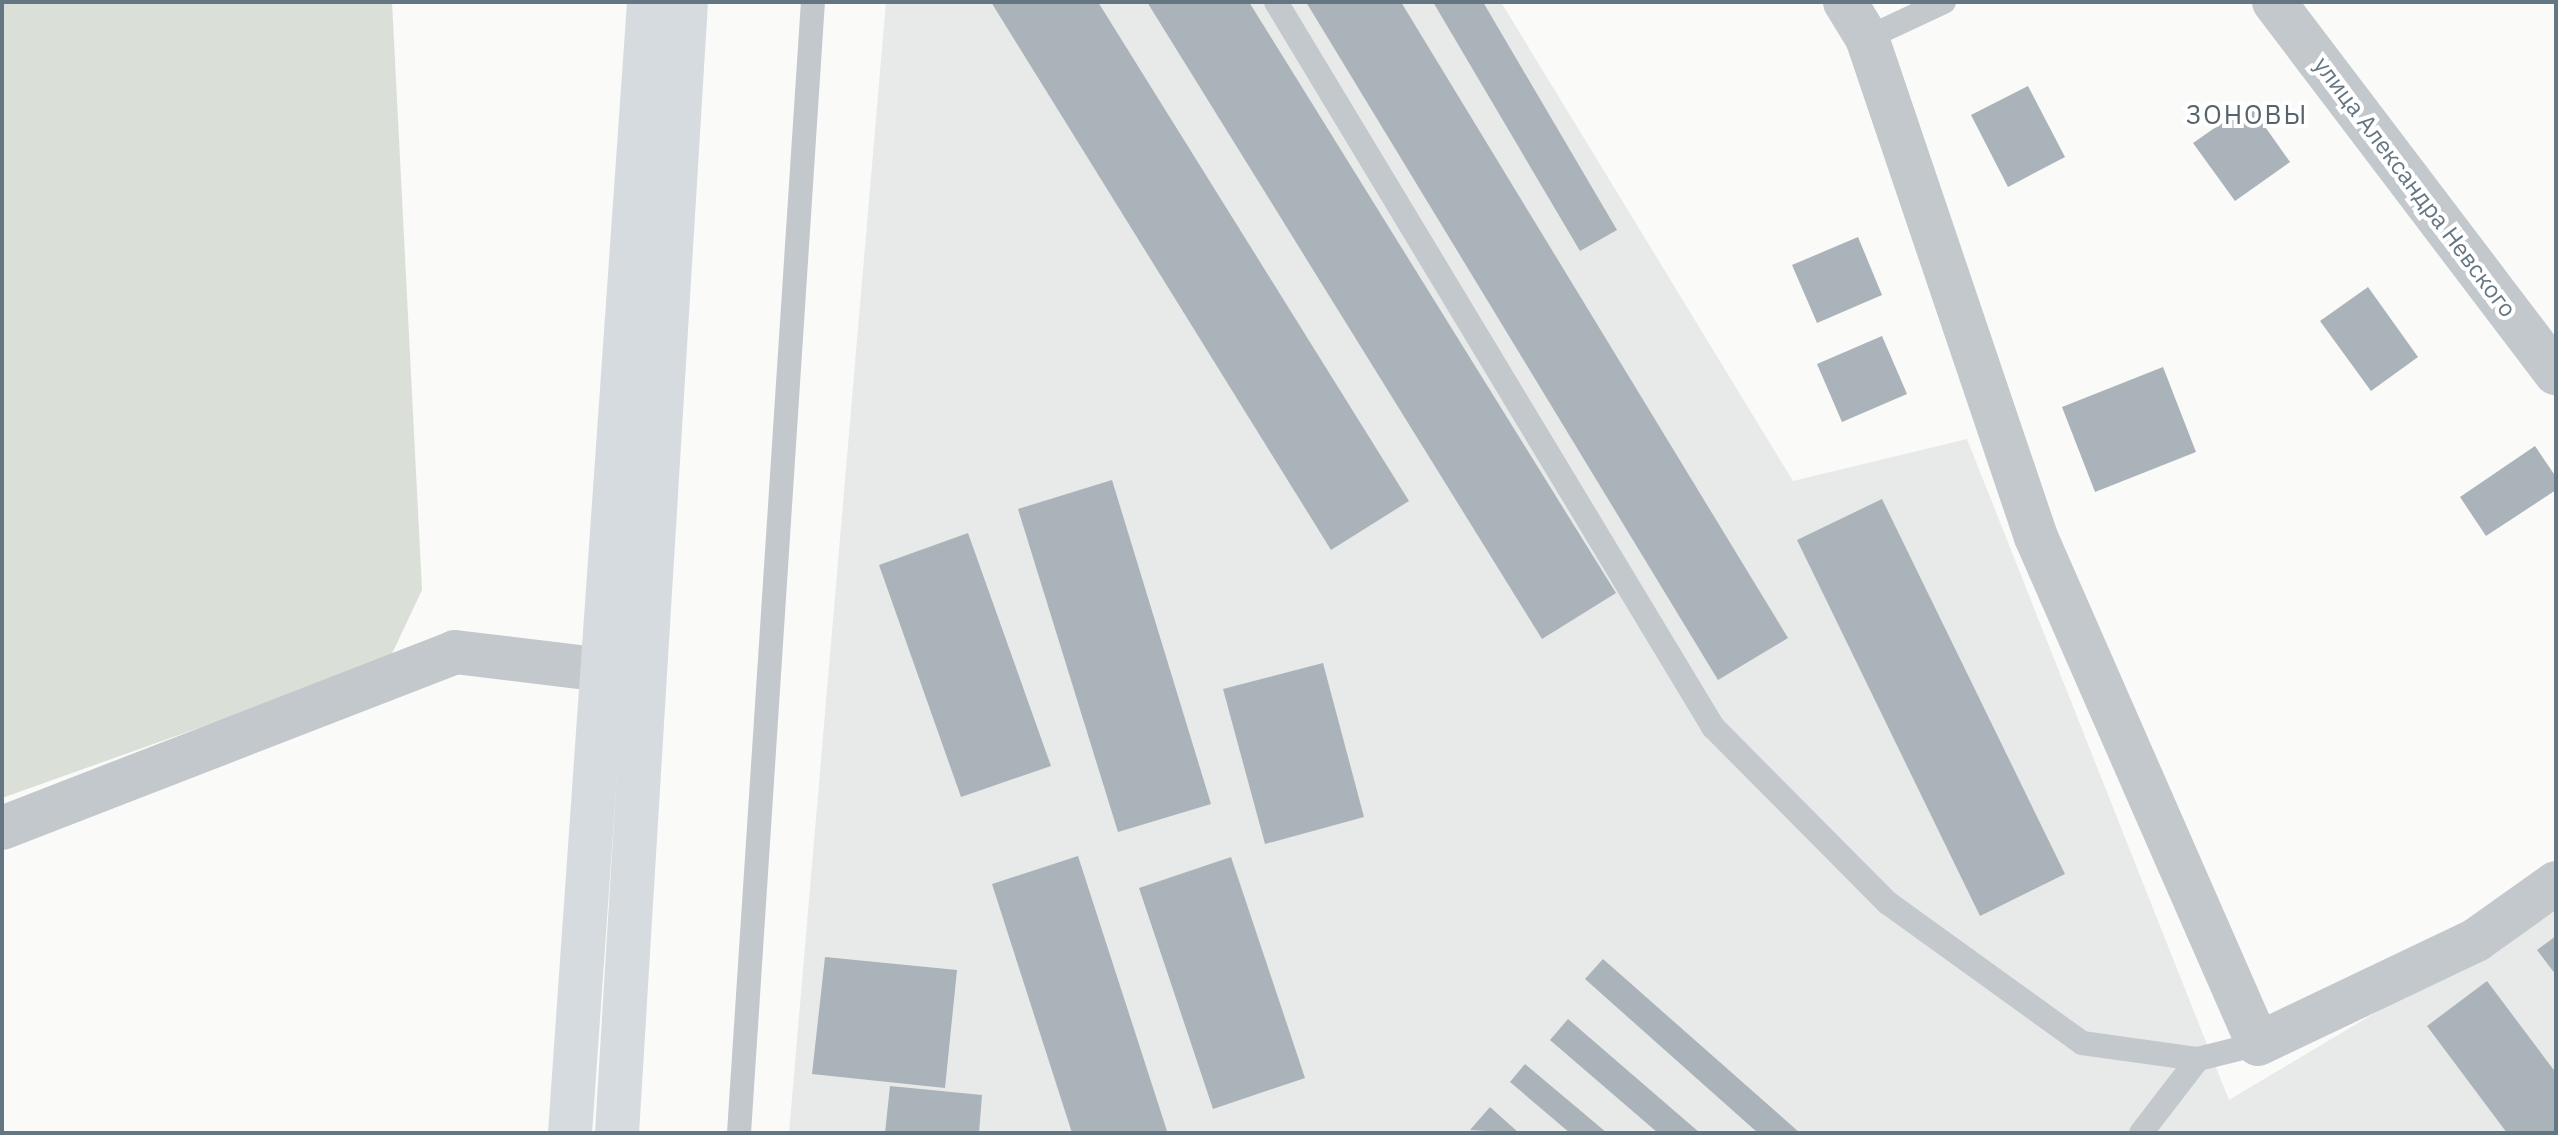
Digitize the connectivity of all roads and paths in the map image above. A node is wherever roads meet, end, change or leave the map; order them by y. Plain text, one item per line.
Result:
1 (649, 2) edge
2 (686, 2) edge
3 (813, 2) edge
4 (1276, 2) edge
5 (1944, 2) edge
6 (2274, 2) edge
7 (1856, 20) edge
8 (2556, 373) edge
9 (603, 670) junction
10 (2, 828) edge
11 (2556, 883) edge
12 (2258, 1044) junction
13 (2198, 1059) junction
14 (570, 1133) edge
15 (617, 1133) edge
16 (739, 1133) edge
17 (2141, 1133) edge

1 - 9 highway
2 - 15 highway
3 - 16 lane
4 - 13 lane
5 - 7 lane
6 - 8 street, улица Александра Невского
7 - 12 street
9 - 10 street
9 - 14 highway
11 - 12 street
12 - 13 lane
13 - 17 lane

